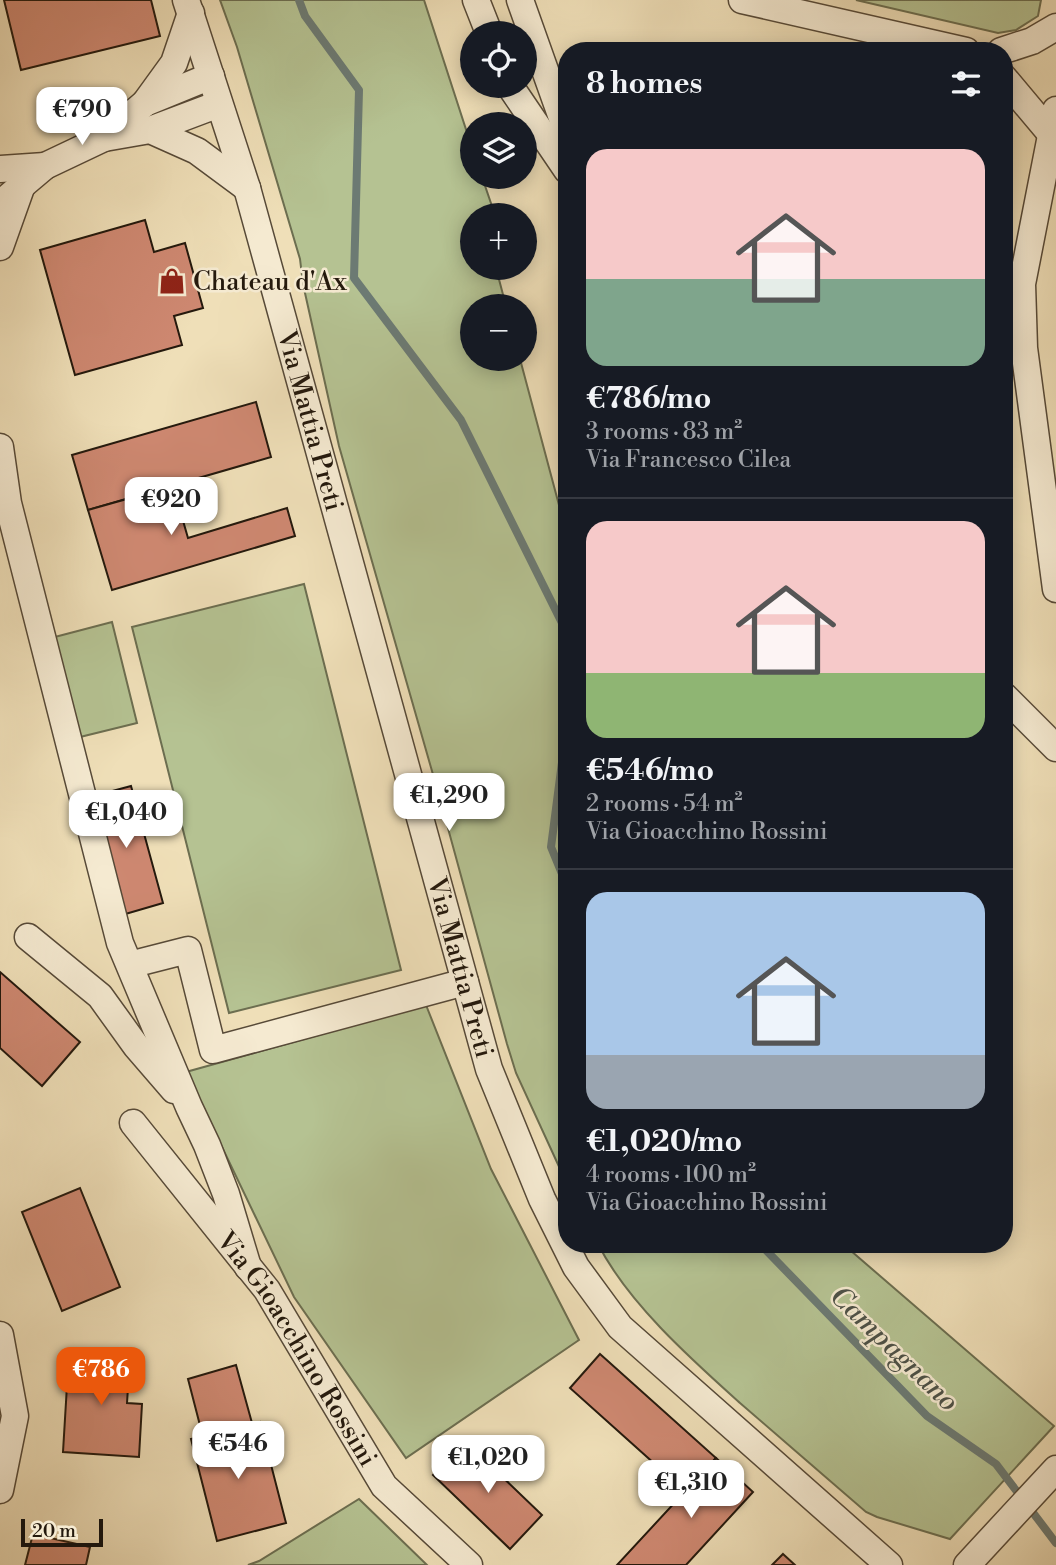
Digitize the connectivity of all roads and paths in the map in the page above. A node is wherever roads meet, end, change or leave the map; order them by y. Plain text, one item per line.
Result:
1 (476, 0) edge
2 (741, 0) edge
3 (524, 4) edge
4 (188, 7) edge
5 (484, 21) edge
6 (1056, 27) edge
7 (926, 42) edge
8 (1013, 47) edge
9 (211, 76) junction
10 (1013, 86) edge
11 (518, 98) edge
12 (145, 103) junction
13 (219, 104) junction
14 (558, 105) edge
15 (1053, 122) edge
16 (150, 130) junction
17 (104, 138) junction
18 (558, 157) edge
19 (45, 166) junction
20 (0, 169) edge
21 (21, 186) junction
22 (247, 188) junction
23 (0, 204) edge
24 (0, 247) edge
25 (0, 447) edge
26 (1053, 540) edge
27 (1056, 589) edge
28 (1013, 705) edge
29 (1056, 748) edge
30 (29, 937) dead end
31 (141, 962) dead end
32 (465, 982) junction
33 (189, 1107) junction
34 (133, 1123) dead end
35 (558, 1229) edge
36 (570, 1253) edge
37 (248, 1267) junction
38 (0, 1335) edge
39 (1056, 1469) edge
40 (0, 1490) edge
41 (469, 1565) edge
42 (889, 1565) edge
43 (967, 1565) edge

1 - 5 street
2 - 7 street
3 - 14 street
4 - 9 street, Via Mattia Preti
4 - 12 street
6 - 8 street
9 - 12 street
9 - 13 street, Via Mattia Preti
10 - 15 street
11 - 18 street
12 - 17 street
13 - 16 street
13 - 22 street, Via Mattia Preti
15 - 26 street
16 - 17 street
16 - 22 street
17 - 19 street
19 - 20 street
19 - 21 street
21 - 23 street
21 - 24 street
22 - 32 street, Via Mattia Preti
25 - 33 street
26 - 27 street
28 - 29 street
30 - 33 street
31 - 32 street
32 - 35 street, Via Mattia Preti
33 - 37 street
34 - 37 street, Via Gioacchino Rossini
36 - 42 street, Via Mattia Preti
37 - 41 street, Via Gioacchino Rossini
38 - 40 street
39 - 43 street

